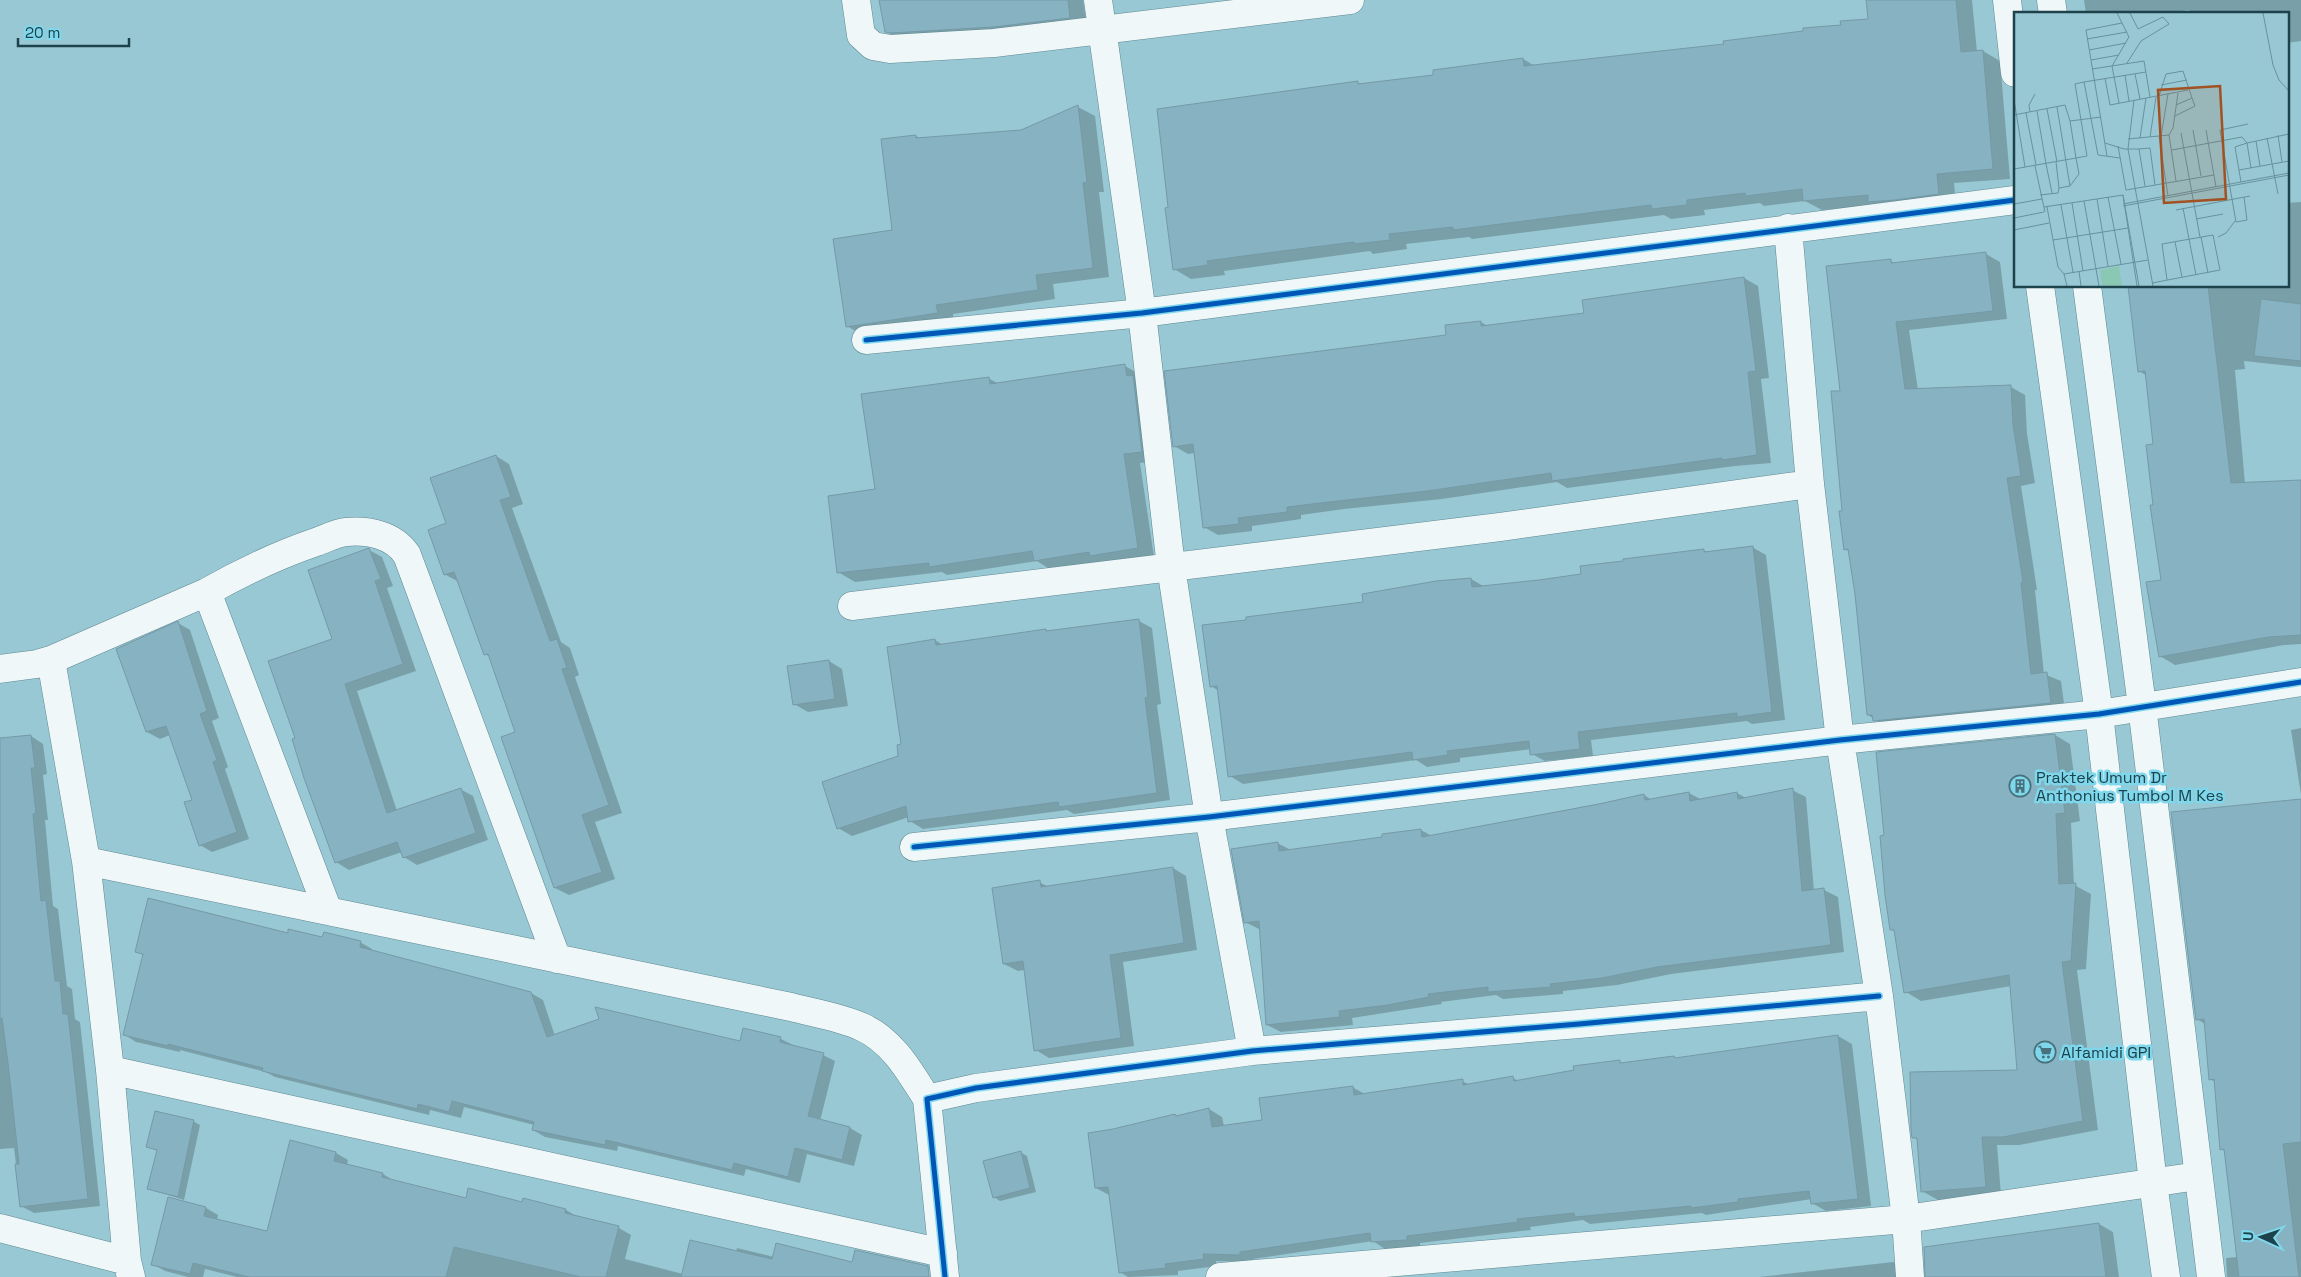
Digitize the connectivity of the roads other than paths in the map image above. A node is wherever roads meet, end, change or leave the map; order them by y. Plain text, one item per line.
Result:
1 (856, 0) edge
2 (1098, 0) edge
3 (1350, 0) edge
4 (2007, 0) edge
5 (1102, 28) junction
6 (2014, 64) edge
7 (2014, 200) edge
8 (1788, 228) junction
9 (2040, 288) edge
10 (2087, 288) edge
11 (1142, 313) junction
12 (866, 340) dead end
13 (1810, 484) junction
14 (1171, 567) junction
15 (207, 592) junction
16 (852, 606) dead end
17 (50, 660) junction
18 (0, 670) edge
19 (2301, 682) edge
20 (2142, 706) junction
21 (2099, 714) junction
22 (1840, 740) junction
23 (1209, 817) junction
24 (914, 847) dead end
25 (86, 861) junction
26 (328, 912) junction
27 (557, 959) junction
28 (1879, 996) junction
29 (1252, 1051) junction
30 (110, 1070) junction
31 (927, 1099) junction
32 (2198, 1176) junction
33 (2153, 1183) junction
34 (1906, 1219) junction
35 (0, 1228) edge
36 (944, 1265) edge
37 (129, 1269) edge
38 (1220, 1277) edge
39 (1910, 1277) edge
40 (2166, 1277) edge
41 (2210, 1277) edge

1 - 5 street
2 - 5 street
3 - 5 street
4 - 6 street
5 - 11 street
7 - 8 street
8 - 11 street
8 - 13 street
9 - 21 street
10 - 20 street
11 - 12 street
11 - 14 street
13 - 14 street
13 - 22 street
14 - 16 street
14 - 23 street
15 - 17 street
15 - 26 street
15 - 27 street
17 - 18 street
17 - 25 street
19 - 20 street
20 - 21 street
20 - 32 street
21 - 22 street
21 - 33 street
22 - 23 street
22 - 28 street
23 - 24 street
23 - 29 street
25 - 26 street
25 - 30 street
26 - 27 street
27 - 31 street
28 - 29 street
28 - 34 street
29 - 31 street
30 - 36 street
30 - 37 street
31 - 36 street
32 - 33 street
32 - 41 street
33 - 34 street
33 - 40 street
34 - 38 street
34 - 39 street
35 - 37 street

